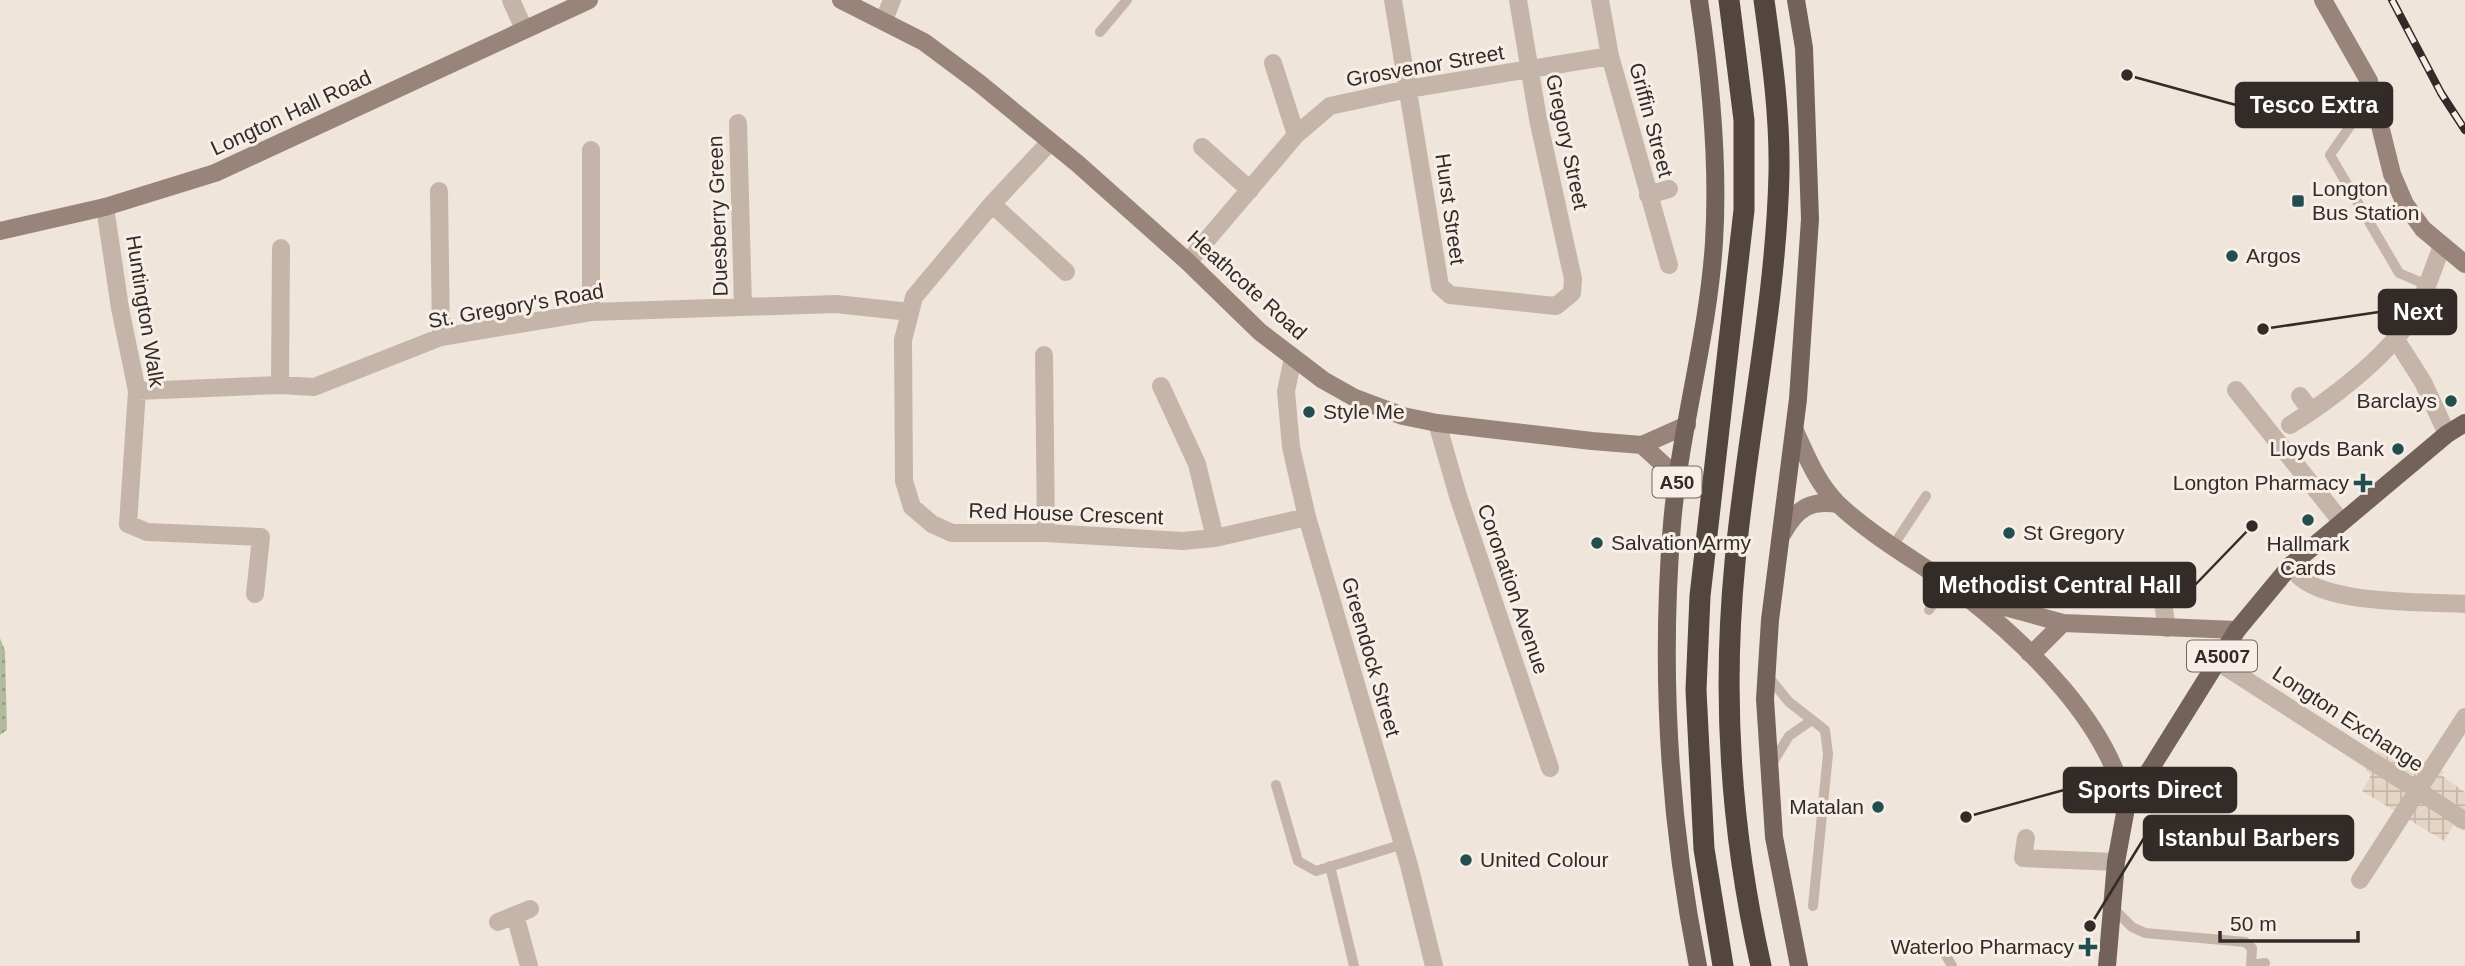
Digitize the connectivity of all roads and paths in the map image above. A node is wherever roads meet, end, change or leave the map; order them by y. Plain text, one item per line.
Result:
1 (511, 0) edge
2 (589, 0) edge
3 (841, 0) edge
4 (892, 0) edge
5 (1127, 0) edge
6 (1393, 0) edge
7 (1518, 0) edge
8 (1600, 0) edge
9 (1699, 0) edge
10 (1729, 0) edge
11 (1764, 0) edge
12 (1796, 0) edge
13 (2323, 0) edge
14 (884, 20) junction
15 (524, 29) junction
16 (1100, 32) dead end
17 (1610, 56) junction
18 (1273, 63) dead end
19 (1529, 71) junction
20 (1408, 89) junction
21 (2377, 108) junction
22 (738, 123) dead end
23 (1296, 135) junction
24 (1050, 142) junction
25 (1202, 147) dead end
26 (590, 150) dead end
27 (1669, 189) dead end
28 (1250, 190) junction
29 (439, 191) dead end
30 (1648, 195) junction
31 (992, 204) junction
32 (105, 207) junction
33 (0, 231) edge
34 (2442, 246) junction
35 (281, 248) dead end
36 (1188, 262) junction
37 (2465, 264) edge
38 (1669, 265) dead end
39 (1066, 272) dead end
40 (2427, 285) junction
41 (1572, 293) joint
42 (743, 307) junction
43 (591, 312) junction
44 (910, 312) junction
45 (441, 337) junction
46 (2395, 338) junction
47 (1044, 355) dead end
48 (1293, 358) junction
49 (280, 385) junction
50 (1161, 386) dead end
51 (2236, 390) dead end
52 (137, 391) junction
53 (2300, 396) dead end
54 (2311, 411) junction
55 (1437, 423) junction
56 (2465, 423) edge
57 (1687, 425) junction
58 (2290, 425) dead end
59 (1795, 431) junction
60 (2447, 434) junction
61 (1642, 444) junction
62 (1677, 477) junction
63 (1926, 496) dead end
64 (1838, 504) junction
65 (1307, 517) junction
66 (2341, 521) junction
67 (1046, 533) junction
68 (1783, 533) junction
69 (1215, 538) junction
70 (1893, 546) junction
71 (2291, 565) junction
72 (1947, 584) junction
73 (2160, 584) dead end
74 (255, 594) dead end
75 (1962, 594) junction
76 (2465, 604) edge
77 (1929, 610) dead end
78 (2063, 623) junction
79 (2167, 628) junction
80 (2237, 630) junction
81 (2029, 653) junction
82 (2218, 662) junction
83 (1767, 675) junction
84 (2465, 717) edge
85 (1812, 720) junction
86 (1550, 768) dead end
87 (1769, 769) junction
88 (1276, 785) dead end
89 (2418, 791) junction
90 (2126, 808) junction
91 (2465, 821) edge
92 (2025, 838) dead end
93 (1403, 844) junction
94 (2116, 862) junction
95 (1331, 866) junction
96 (2360, 880) dead end
97 (1813, 906) dead end
98 (2113, 908) junction
99 (514, 915) dead end
100 (2237, 931) dead end
101 (2234, 942) junction
102 (1944, 952) dead end
103 (2265, 962) dead end
104 (2251, 965) edge
105 (529, 966) edge
106 (1354, 966) edge
107 (1434, 966) edge
108 (1698, 966) edge
109 (1723, 966) edge
110 (1761, 966) edge
111 (1798, 966) edge
112 (1951, 966) edge
113 (2107, 966) edge

1 - 15 street
2 - 15 street, Longton Hall Road
3 - 14 street
4 - 14 street
5 - 16 lane
6 - 20 street, Hurst Street
7 - 19 street, Gregory Street
8 - 17 street, Griffin Street
9 - 57 main road, A50
10 - 109 highway, A50
11 - 110 highway
12 - 59 main road
13 - 21 street
14 - 24 street, Heathcote Road
15 - 32 street, Longton Hall Road
17 - 19 street, Griffin Street
17 - 30 street, Griffin Street
18 - 23 street
19 - 20 street, Grosvenor Street
19 - 41 street, Gregory Street
20 - 23 street, Grosvenor Street
20 - 41 street, Hurst Street
21 - 34 street
21 - 40 lane
22 - 42 street, Duesberry Green
23 - 28 street, Grosvenor Street
24 - 31 street, Red House Crescent
24 - 36 street, Heathcote Road
25 - 28 street
26 - 43 street
27 - 30 street, Griffin Street
28 - 36 street, Grosvenor Street
29 - 45 street
30 - 38 street, Griffin Street
31 - 39 street
31 - 44 street, Red House Crescent
32 - 33 street, Longton Hall Road
32 - 52 street, Huntington Walk
34 - 37 street
34 - 40 street
35 - 49 street
36 - 48 street, Heathcote Road
40 - 46 street
42 - 43 street, St. Gregory's Road
42 - 44 street, St. Gregory's Road
43 - 45 street, St. Gregory's Road
44 - 67 street, Red House Crescent
45 - 49 street, St. Gregory's Road
46 - 54 street
46 - 60 street
47 - 67 street
48 - 55 street, Heathcote Road
48 - 65 street, Greendock Street
49 - 52 street, St. Gregory's Road
50 - 69 street
51 - 66 street
52 - 74 street, Huntington Walk
53 - 54 street
54 - 58 street
55 - 61 street, Heathcote Road
55 - 86 street, Coronation Avenue
56 - 60 main road, A5007
57 - 61 street, Heathcote Road
57 - 62 main road, A50
59 - 64 street
59 - 68 main road
60 - 66 main road, A5007
61 - 62 street
62 - 108 main road, A50
63 - 70 lane
64 - 68 street
64 - 70 street
65 - 69 street, Red House Crescent
65 - 93 street, Greendock Street
66 - 71 main road, A5007
67 - 69 street, Red House Crescent
68 - 83 main road
70 - 72 street
71 - 76 street
71 - 80 main road, A5007
72 - 75 street
72 - 77 lane
73 - 79 street
75 - 78 street
75 - 81 street
78 - 79 street
78 - 81 street
79 - 80 street
80 - 82 main road, A5007
81 - 90 street
82 - 89 street, Longton Exchange
82 - 90 main road, A5007
83 - 85 lane
83 - 87 main road
84 - 89 street, Longton Exchange
85 - 87 lane
85 - 97 lane
87 - 111 main road
88 - 95 lane
89 - 91 street, Longton Exchange
89 - 96 street, Longton Exchange
90 - 94 main road, A5007
92 - 94 street
93 - 95 lane
93 - 107 street, Greendock Street
94 - 98 main road, A5007
95 - 106 lane
98 - 101 lane
98 - 113 main road, A5007
99 - 105 street
100 - 101 lane
101 - 104 lane
102 - 112 lane
103 - 104 lane

